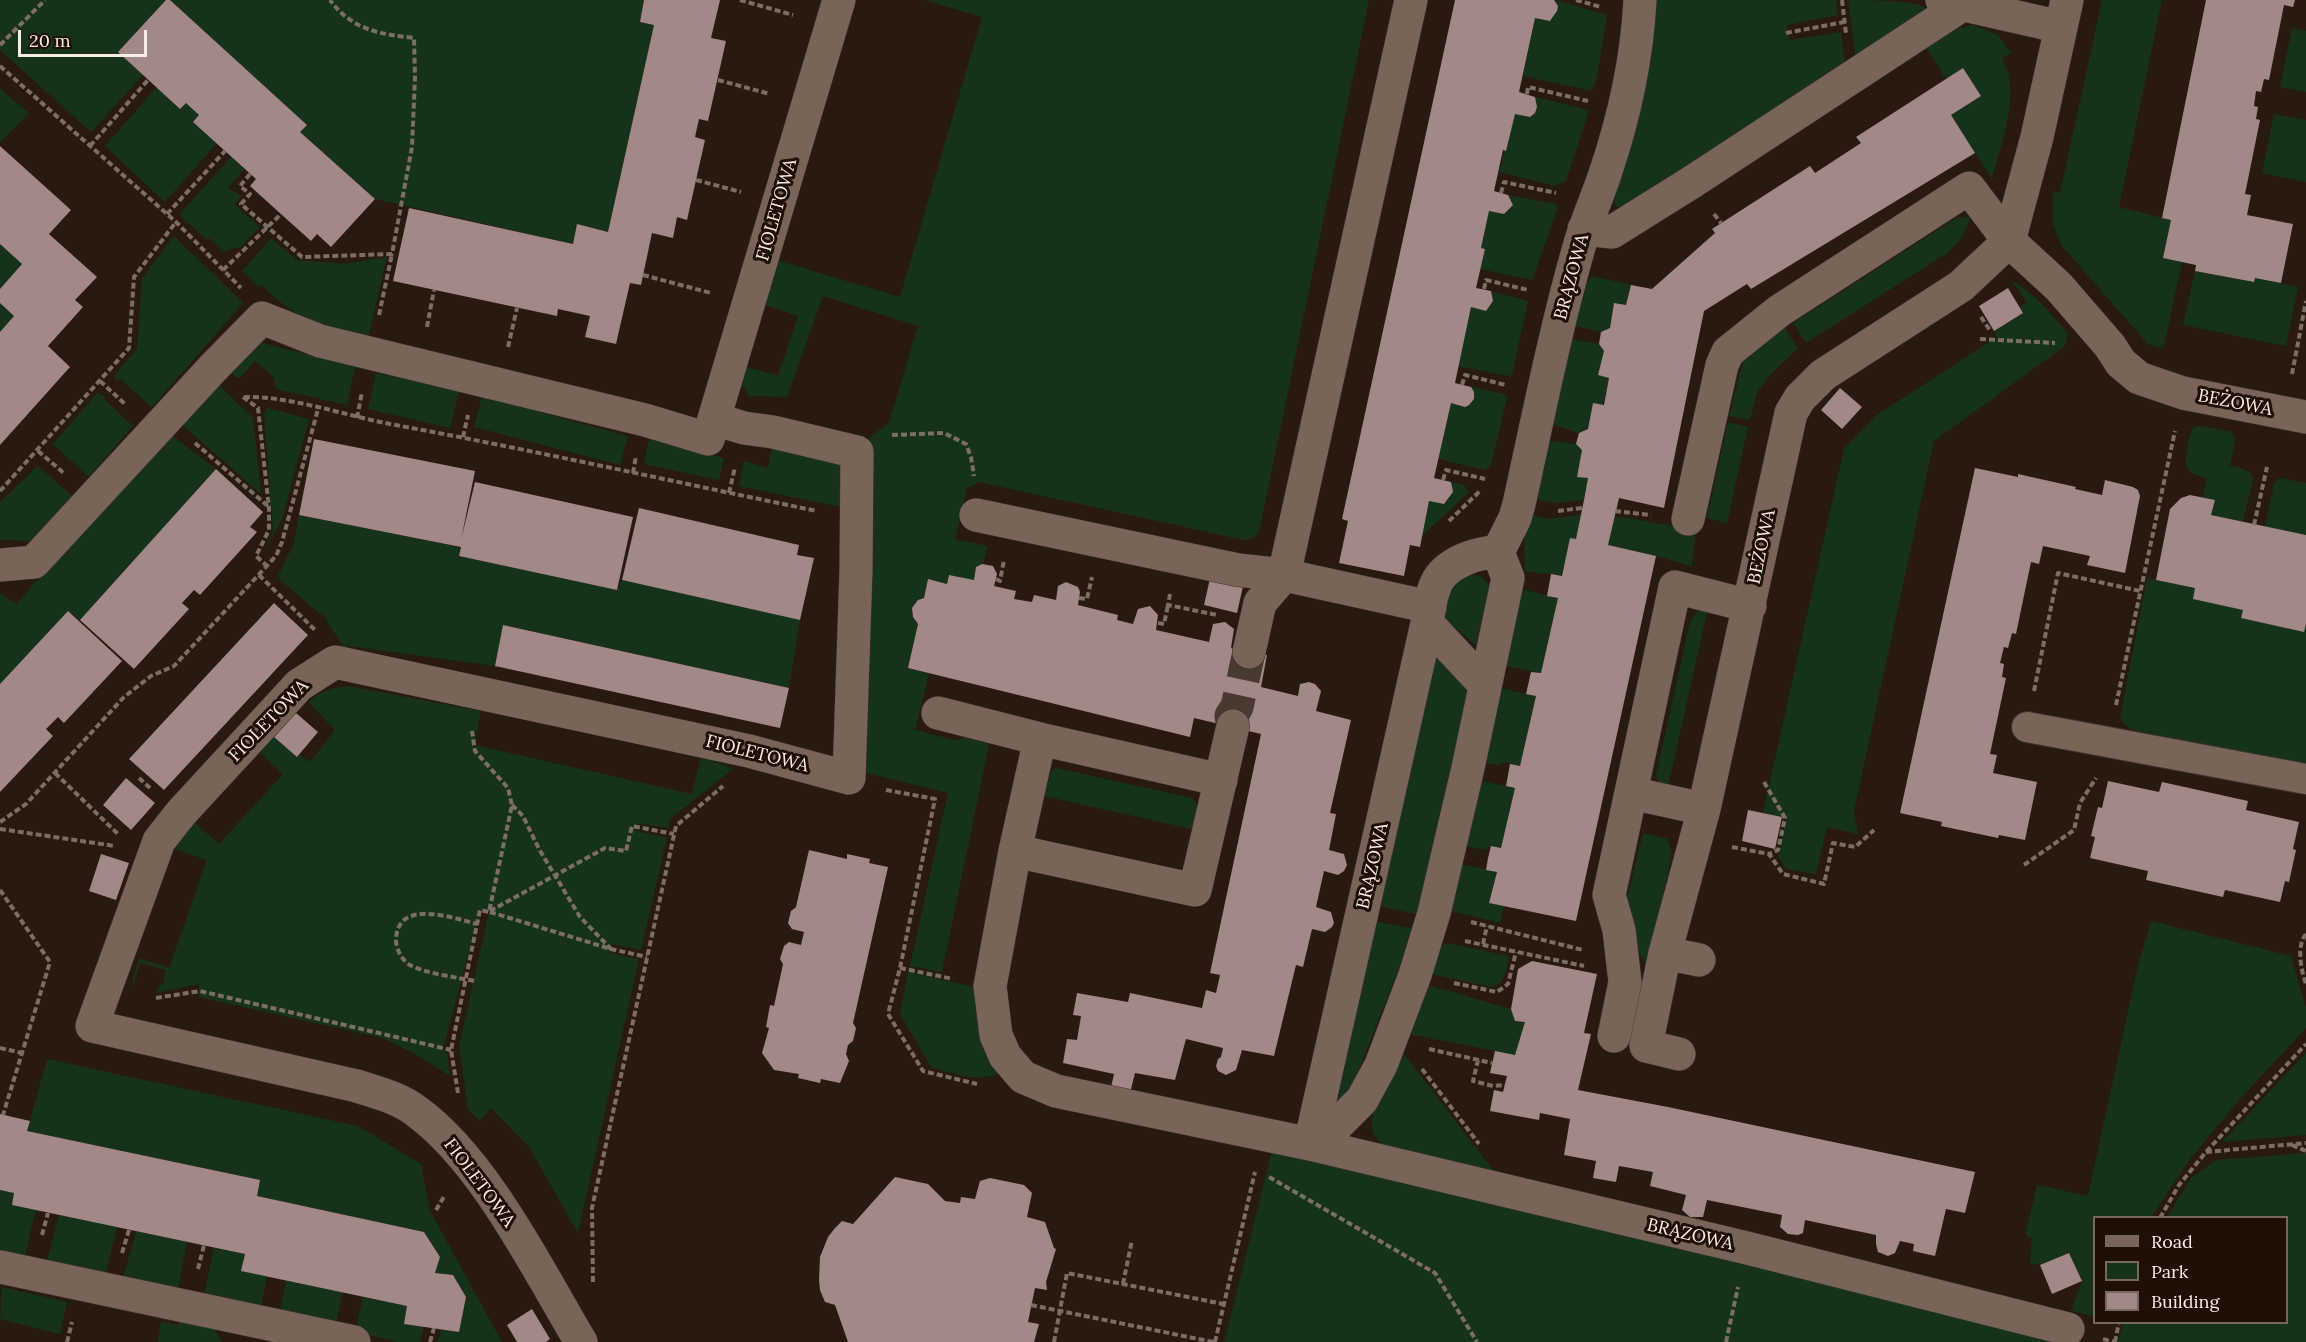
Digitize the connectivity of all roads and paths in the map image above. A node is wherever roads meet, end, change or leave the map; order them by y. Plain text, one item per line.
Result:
1 (45, 0) edge
2 (330, 0) edge
3 (740, 0) edge
4 (1411, 0) edge
5 (1576, 0) edge
6 (1640, 0) edge
7 (1952, 2) edge
8 (1604, 8) dead end
9 (835, 13) edge
10 (2064, 14) edge
11 (1844, 22) dead end
12 (1786, 33) dead end
13 (0, 45) edge
14 (0, 66) edge
15 (148, 80) dead end
16 (718, 80) dead end
17 (1527, 94) dead end
18 (1590, 102) dead end
19 (802, 125) junction
20 (90, 146) junction
21 (225, 151) dead end
22 (250, 174) dead end
23 (696, 180) dead end
24 (1501, 193) dead end
25 (1566, 195) dead end
26 (779, 202) junction
27 (167, 214) junction
28 (281, 214) dead end
29 (176, 222) junction
30 (268, 228) junction
31 (1584, 230) junction
32 (2009, 241) junction
33 (392, 254) junction
34 (223, 270) junction
35 (643, 275) dead end
36 (239, 286) dead end
37 (1484, 289) dead end
38 (1524, 289) dead end
39 (2306, 301) edge
40 (750, 303) junction
41 (1980, 339) dead end
42 (2110, 346) junction
43 (371, 354) junction
44 (100, 381) junction
45 (1462, 385) dead end
46 (1513, 387) dead end
47 (239, 393) dead end
48 (362, 393) dead end
49 (244, 397) junction
50 (122, 401) dead end
51 (318, 409) junction
52 (2296, 415) edge
53 (357, 418) junction
54 (167, 419) junction
55 (714, 419) junction
56 (467, 421) dead end
57 (2176, 426) dead end
58 (882, 436) dead end
59 (463, 437) junction
60 (38, 451) junction
61 (636, 456) dead end
62 (2267, 467) dead end
63 (735, 468) dead end
64 (63, 473) dead end
65 (633, 473) junction
66 (1443, 480) dead end
67 (974, 483) dead end
68 (0, 490) edge
69 (729, 493) junction
70 (269, 508) junction
71 (1582, 508) dead end
72 (1553, 512) dead end
73 (976, 515) dead end
74 (856, 519) junction
75 (1688, 519) dead end
76 (2254, 525) dead end
77 (1443, 527) dead end
78 (1498, 552) junction
79 (0, 565) edge
80 (267, 566) junction
81 (1094, 569) dead end
82 (259, 575) junction
83 (1284, 575) junction
84 (2140, 591) junction
85 (1079, 598) dead end
86 (1168, 605) dead end
87 (1197, 605) dead end
88 (1750, 606) junction
89 (1196, 611) dead end
90 (1428, 615) junction
91 (1158, 623) dead end
92 (314, 628) dead end
93 (1249, 652) tunnel mouth
94 (1485, 685) junction
95 (938, 713) dead end
96 (1233, 726) tunnel mouth
97 (2027, 727) joint
98 (472, 729) dead end
99 (1040, 739) junction
100 (2108, 743) junction
101 (749, 751) junction
102 (55, 773) junction
103 (2306, 779) edge
104 (1221, 780) junction
105 (1764, 782) dead end
106 (892, 791) dead end
107 (1631, 793) junction
108 (512, 805) junction
109 (1704, 810) junction
110 (0, 822) edge
111 (0, 829) edge
112 (1874, 830) dead end
113 (674, 834) junction
114 (125, 841) dead end
115 (122, 847) dead end
116 (1728, 847) dead end
117 (1014, 851) junction
118 (1769, 854) junction
119 (2024, 865) dead end
120 (554, 874) junction
121 (0, 890) edge
122 (489, 912) junction
123 (477, 924) junction
124 (1487, 926) dead end
125 (1498, 929) dead end
126 (2306, 934) edge
127 (1483, 944) dead end
128 (1494, 947) dead end
129 (611, 949) junction
130 (1580, 949) dead end
131 (1516, 951) junction
132 (1665, 953) junction
133 (647, 957) junction
134 (1699, 960) dead end
135 (900, 968) junction
136 (1593, 968) dead end
137 (1415, 975) junction
138 (944, 977) dead end
139 (466, 979) junction
140 (474, 981) dead end
141 (2306, 984) edge
142 (150, 998) dead end
143 (1614, 1036) dead end
144 (1396, 1041) junction
145 (2306, 1044) edge
146 (0, 1048) edge
147 (451, 1050) junction
148 (22, 1053) junction
149 (1679, 1054) dead end
150 (1478, 1060) junction
151 (1492, 1063) dead end
152 (1505, 1085) dead end
153 (987, 1087) dead end
154 (458, 1099) dead end
155 (3, 1115) dead end
156 (1262, 1133) junction
157 (2306, 1143) edge
158 (1310, 1144) junction
159 (2291, 1144) junction
160 (1481, 1146) dead end
161 (2306, 1151) edge
162 (2206, 1152) junction
163 (1289, 1189) dead end
164 (48, 1213) dead end
165 (2161, 1216) edge
166 (129, 1230) dead end
167 (41, 1238) dead end
168 (1132, 1240) dead end
169 (204, 1245) dead end
170 (121, 1257) dead end
171 (0, 1268) edge
172 (197, 1273) dead end
173 (1123, 1284) junction
174 (593, 1291) dead end
175 (1737, 1292) dead end
176 (1223, 1304) junction
177 (1031, 1305) dead end
178 (1060, 1311) junction
179 (2119, 1324) edge
180 (434, 1328) dead end
181 (2068, 1329) dead end
182 (70, 1335) dead end
183 (67, 1342) edge
184 (354, 1342) edge
185 (430, 1342) edge
186 (581, 1342) edge
187 (1054, 1342) edge
188 (1214, 1342) edge
189 (1477, 1342) edge
190 (1726, 1342) edge
191 (2115, 1342) edge

1 - 13 path
2 - 33 path
3 - 9 path
4 - 83 street
5 - 8 path
6 - 31 street, BRĄZOWA
7 - 10 street
7 - 31 street
9 - 19 street, FIOLETOWA
10 - 32 street
11 - 12 path
14 - 20 path
15 - 20 path
16 - 19 path
17 - 18 path
19 - 26 street, FIOLETOWA
20 - 27 path
21 - 27 path
22 - 30 path
23 - 26 path
24 - 25 path
26 - 40 street, FIOLETOWA
27 - 29 path
28 - 30 path
29 - 34 path
29 - 44 path
30 - 33 path
30 - 34 path
31 - 78 street, BRĄZOWA
32 - 42 street, BEŻOWA
32 - 75 street
32 - 88 street, BEŻOWA
33 - 43 path
34 - 36 path
35 - 40 path
37 - 38 path
39 - 52 path
40 - 55 street, FIOLETOWA
41 - 42 path
42 - 52 street, BEŻOWA
43 - 54 street, FIOLETOWA
43 - 55 street, FIOLETOWA
44 - 50 path
44 - 60 path
45 - 46 path
47 - 49 path
48 - 53 path
49 - 51 path
49 - 70 path
51 - 53 path
51 - 80 path
53 - 59 path
54 - 70 path
54 - 79 street, FIOLETOWA
55 - 74 street, FIOLETOWA
56 - 59 path
57 - 84 path
58 - 67 path
59 - 65 path
60 - 64 path
60 - 68 path
61 - 65 path
62 - 76 path
63 - 69 path
65 - 69 path
66 - 77 path
69 - 74 path
70 - 80 path
71 - 72 path
73 - 83 street
74 - 101 street, FIOLETOWA
78 - 90 street, BRĄZOWA
78 - 94 street
80 - 82 path
81 - 85 path
82 - 92 path
82 - 102 path
83 - 90 street
83 - 93 street
84 - 97 path
84 - 100 path
86 - 91 path
87 - 89 path
88 - 107 street
88 - 109 street, BEŻOWA
90 - 94 street
90 - 158 street, BRĄZOWA
94 - 137 street
95 - 99 street
96 - 104 street
97 - 100 street
98 - 108 path
99 - 104 street
99 - 117 street, BRĄZOWA
100 - 103 street
100 - 119 path
101 - 113 path
101 - 186 street, FIOLETOWA
102 - 110 path
102 - 114 path
104 - 117 street
105 - 118 path
106 - 135 path
107 - 109 street
107 - 143 street
108 - 120 path
108 - 122 path
109 - 132 street, BEŻOWA
111 - 115 path
112 - 118 path
113 - 120 path
113 - 133 path
116 - 118 path
117 - 156 street, BRĄZOWA
120 - 122 path
120 - 129 path
121 - 148 path
122 - 123 path
122 - 129 path
123 - 139 path
123 - 139 path
124 - 127 path
125 - 130 path
126 - 141 path
128 - 131 path
129 - 133 path
131 - 136 path
131 - 137 path
132 - 134 street
132 - 149 street, BEŻOWA
133 - 174 path
135 - 138 path
135 - 153 path
137 - 144 street
139 - 140 path
139 - 147 path
142 - 147 path
144 - 150 path
144 - 158 street
144 - 160 path
145 - 162 path
146 - 148 path
147 - 154 path
148 - 155 path
150 - 151 path
150 - 152 path
156 - 158 street, BRĄZOWA
156 - 176 path
157 - 159 path
158 - 181 street, BRĄZOWA
159 - 161 path
159 - 162 path
162 - 165 path
163 - 189 path
164 - 167 path
166 - 170 path
168 - 173 path
169 - 172 path
171 - 184 street
173 - 176 path
173 - 178 path
175 - 190 path
176 - 188 path
177 - 178 path
178 - 187 path
178 - 188 path
179 - 191 path
180 - 185 path
182 - 183 path

